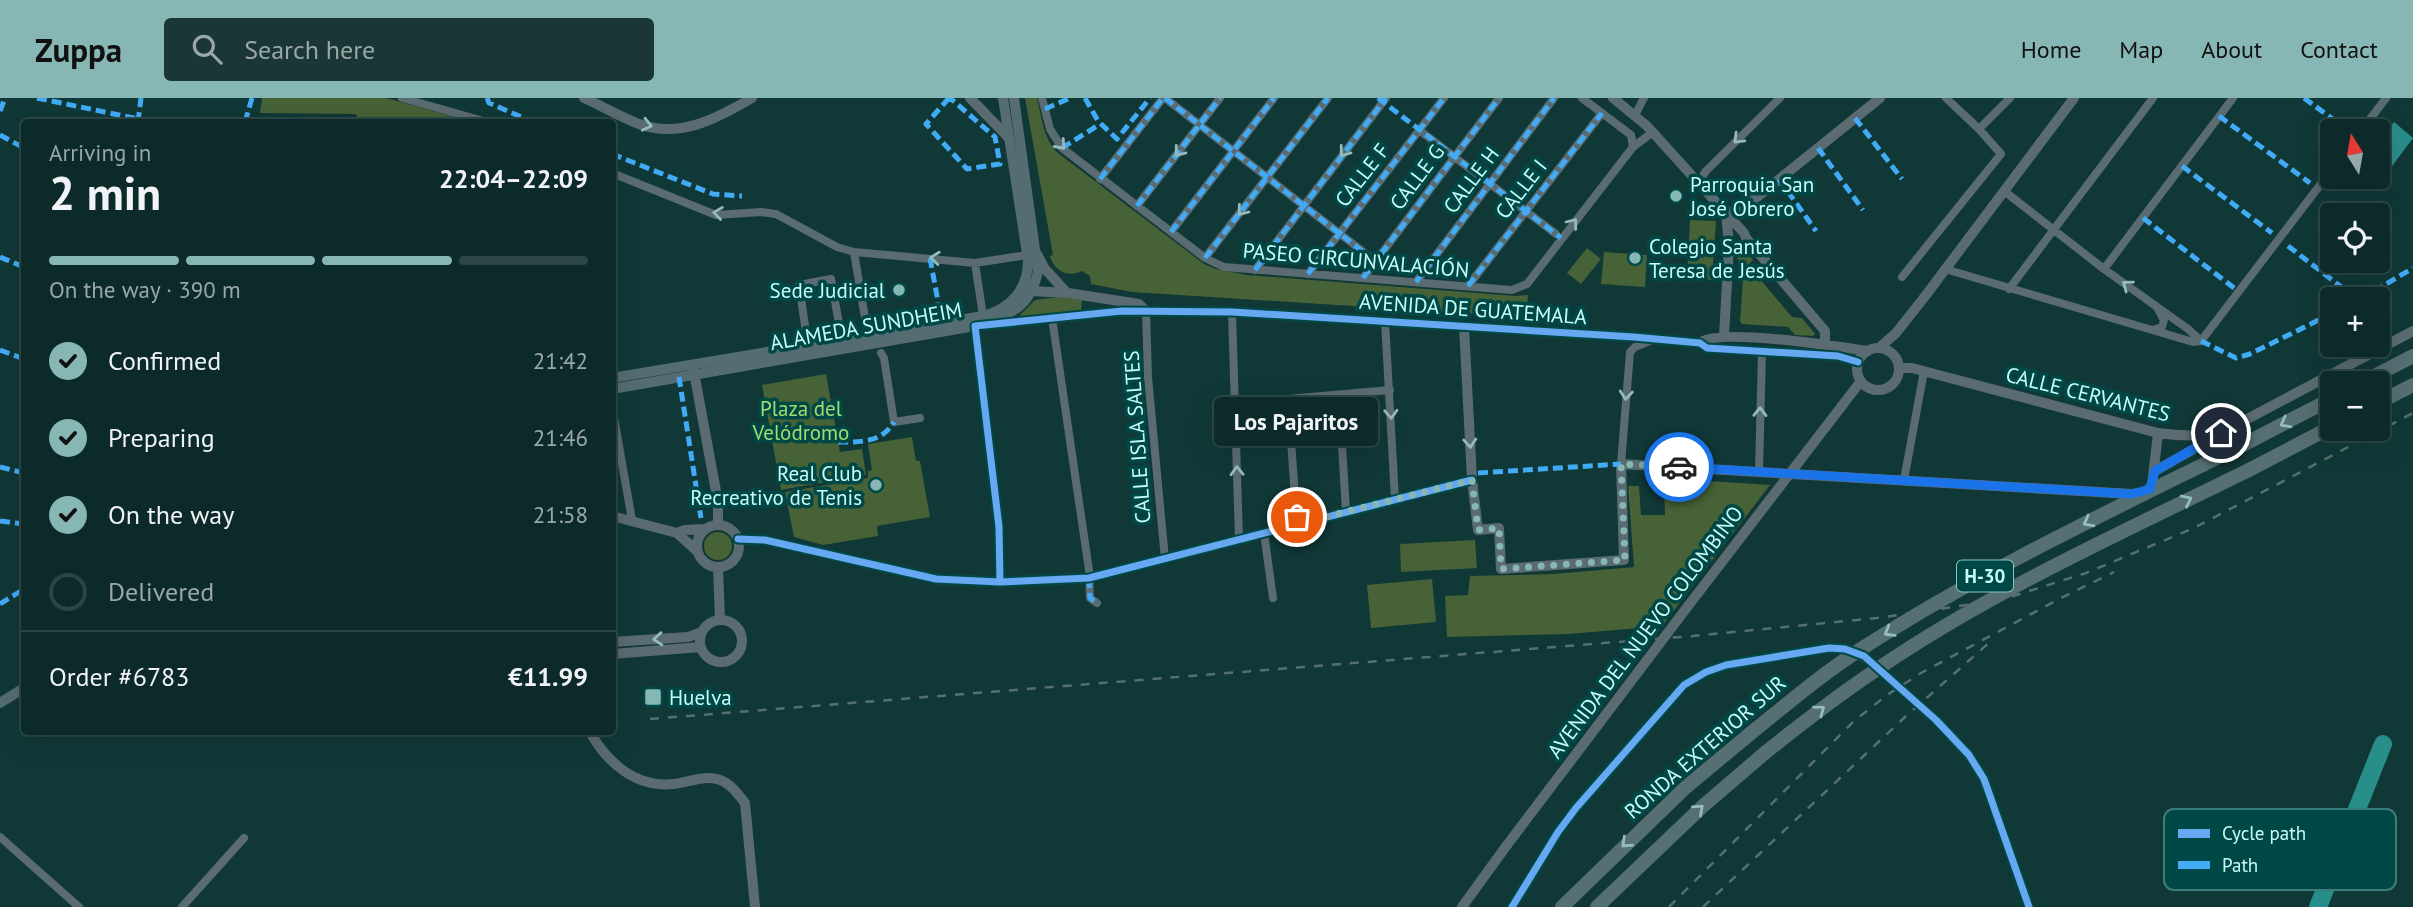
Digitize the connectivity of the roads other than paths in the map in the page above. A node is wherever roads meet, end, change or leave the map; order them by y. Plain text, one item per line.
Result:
1 (402, 98) edge
2 (584, 98) edge
3 (752, 98) edge
4 (970, 98) edge
5 (1003, 98) edge
6 (1014, 98) edge
7 (1042, 98) edge
8 (1164, 98) edge
9 (1220, 98) edge
10 (1273, 98) edge
11 (1328, 98) edge
12 (1444, 98) edge
13 (1499, 98) edge
14 (1554, 98) edge
15 (1582, 98) edge
16 (1613, 98) edge
17 (1644, 98) edge
18 (1780, 98) edge
19 (1880, 98) edge
20 (1946, 98) edge
21 (2010, 98) edge
22 (2074, 98) edge
23 (2153, 98) edge
24 (2233, 98) edge
25 (2386, 98) edge
26 (1382, 99) edge
27 (1602, 113) junction
28 (1635, 115) junction
29 (476, 119) edge
30 (2370, 119) edge
31 (1199, 125) junction
32 (1650, 129) junction
33 (1979, 129) junction
34 (1419, 130) junction
35 (1631, 135) junction
36 (1009, 138) junction
37 (1633, 147) junction
38 (1233, 151) junction
39 (1455, 156) junction
40 (616, 175) edge
41 (1268, 177) junction
42 (1100, 179) junction
43 (1699, 182) junction
44 (1490, 184) junction
45 (2320, 185) edge
46 (2004, 191) junction
47 (1137, 206) junction
48 (1304, 206) junction
49 (1526, 211) junction
50 (1726, 219) junction
51 (2052, 229) junction
52 (1171, 232) junction
53 (1340, 233) junction
54 (1556, 234) dead end
55 (1746, 238) junction
56 (1729, 246) junction
57 (854, 252) junction
58 (1032, 254) junction
59 (1205, 258) junction
60 (1376, 261) junction
61 (975, 262) junction
62 (2104, 269) junction
63 (1255, 270) junction
64 (1945, 270) junction
65 (1308, 274) junction
66 (1902, 277) dead end
67 (1363, 278) junction
68 (1416, 282) junction
69 (1468, 286) junction
70 (1027, 289) junction
71 (2009, 289) junction
72 (1068, 293) junction
73 (2156, 305) junction
74 (1146, 311) junction
75 (1232, 312) junction
76 (983, 316) junction
77 (1052, 318) junction
78 (1385, 321) junction
79 (975, 326) junction
80 (1464, 326) junction
81 (2152, 330) junction
82 (2413, 331) edge
83 (1896, 333) junction
84 (868, 336) junction
85 (1724, 336) junction
86 (842, 340) junction
87 (1652, 340) junction
88 (2201, 341) junction
89 (1700, 343) junction
90 (1825, 344) junction
91 (808, 346) junction
92 (1879, 348) junction
93 (1747, 350) junction
94 (1762, 351) junction
95 (1868, 351) junction
96 (881, 353) dead end
97 (1892, 353) junction
98 (1796, 354) junction
99 (2413, 356) edge
100 (1858, 362) junction
101 (1899, 368) junction
102 (694, 370) junction
103 (1924, 371) junction
104 (2384, 371) edge
105 (616, 378) edge
106 (1861, 381) junction
107 (2413, 385) edge
108 (616, 388) edge
109 (1390, 390) junction
110 (1339, 395) junction
111 (2390, 397) edge
112 (2320, 405) edge
113 (920, 418) dead end
114 (616, 429) edge
115 (2158, 433) junction
116 (2221, 433) junction
117 (2320, 433) edge
118 (1621, 464) junction
119 (2155, 471) junction
120 (1759, 472) junction
121 (1472, 480) junction
122 (1904, 480) junction
123 (1395, 499) junction
124 (1346, 512) junction
125 (616, 517) edge
126 (632, 520) junction
127 (1297, 524) junction
128 (718, 525) junction
129 (705, 529) junction
130 (677, 533) junction
131 (1264, 533) junction
132 (738, 539) junction
133 (1239, 539) junction
134 (698, 552) junction
135 (1165, 559) junction
136 (718, 567) junction
137 (1089, 579) junction
138 (1000, 582) junction
139 (1273, 598) dead end
140 (1097, 603) dead end
141 (720, 621) junction
142 (702, 632) junction
143 (616, 642) edge
144 (701, 647) junction
145 (616, 654) edge
146 (21, 690) edge
147 (3, 700) edge
148 (592, 735) edge
149 (0, 836) edge
150 (244, 838) dead end
151 (79, 907) edge
152 (182, 907) edge
153 (755, 907) edge
154 (1462, 907) edge
155 (1513, 907) edge
156 (1562, 907) edge
157 (1597, 907) edge
158 (2029, 907) edge

1 - 29 street
2 -> 3 street
4 - 36 street
5 - 36 main road
6 - 58 main road
7 -> 42 street, PASEO CIRCUNVALACIÓN
8 - 31 street
8 - 42 street
9 - 31 street
10 - 38 street
11 - 41 street
12 - 34 street, CALLE F
13 - 39 street, CALLE G
14 - 44 street, CALLE H
15 - 27 street
16 - 28 street
17 - 28 street
18 -> 43 street
19 - 50 street
20 - 33 street
21 - 33 street
22 - 46 street
23 - 51 street
24 - 62 street
25 - 30 street
26 -> 48 street
27 - 35 street
27 - 49 street, CALLE I
28 - 32 street
31 - 38 street
31 -> 47 street
32 - 35 street
32 - 37 street
32 - 43 street
33 - 66 street
34 - 39 street
34 - 53 street, CALLE F
35 - 37 street
36 - 58 main road
69 -> 37 street, PASEO CIRCUNVALACIÓN
38 - 41 street
38 - 52 street
39 - 44 street
39 - 60 street, CALLE G
57 -> 40 street
41 - 48 street
41 -> 59 street
42 - 47 street, PASEO CIRCUNVALACIÓN
43 - 50 street
44 - 49 street
44 - 68 street, CALLE H
45 - 88 street
46 - 51 street
46 - 64 street
47 - 52 street, PASEO CIRCUNVALACIÓN
48 - 53 street
48 - 63 street
49 - 54 street
49 - 69 street, CALLE I
50 - 55 street
50 - 56 street
51 - 62 street
51 - 71 street
52 - 59 street, PASEO CIRCUNVALACIÓN
53 - 60 street
53 - 65 street, CALLE F
55 - 56 street
55 - 90 street
56 - 85 street
61 -> 57 street
57 - 84 street
58 - 61 street
58 - 70 main road
58 - 72 street
59 - 63 street, PASEO CIRCUNVALACIÓN
60 - 67 street, CALLE G
61 - 76 street
73 -> 62 street
63 - 65 street, PASEO CIRCUNVALACIÓN
64 - 71 street
64 - 83 street
65 - 67 street, PASEO CIRCUNVALACIÓN
67 - 68 street, PASEO CIRCUNVALACIÓN
68 - 69 street, PASEO CIRCUNVALACIÓN
70 - 72 street
70 - 76 main road, ALAMEDA SUNDHEIM
70 - 79 main road, ALAMEDA SUNDHEIM
71 - 81 street
72 - 74 street
73 - 81 street
73 - 88 street
74 - 75 street, AVENIDA DE GUATEMALA
74 - 77 street, AVENIDA DE GUATEMALA
74 - 135 street, CALLE ISLA SALTES
75 - 78 street, AVENIDA DE GUATEMALA
133 -> 75 street
76 - 84 main road, ALAMEDA SUNDHEIM
77 - 79 street, AVENIDA DE GUATEMALA
77 - 137 street
78 - 80 street, AVENIDA DE GUATEMALA
78 - 109 street
79 - 102 main road, ALAMEDA SUNDHEIM
79 - 138 street
80 - 87 street, AVENIDA DE GUATEMALA
80 -> 121 street
81 - 88 street
82 - 116 street, CALLE CERVANTES
83 - 92 street
83 - 97 street
84 - 86 main road, ALAMEDA SUNDHEIM
85 - 89 street, AVENIDA DE GUATEMALA
85 - 90 street, AVENIDA DE GUATEMALA
85 - 93 street, AVENIDA DE GUATEMALA
86 - 91 main road, ALAMEDA SUNDHEIM
86 - 91 street
87 - 89 street, AVENIDA DE GUATEMALA
87 -> 118 street
89 - 93 street, AVENIDA DE GUATEMALA
90 - 95 street, AVENIDA DE GUATEMALA
90 - 98 street, AVENIDA DE GUATEMALA
91 - 102 main road, ALAMEDA SUNDHEIM
92 - 95 street
92 - 97 street
93 - 94 street, AVENIDA DE GUATEMALA
94 - 98 street, AVENIDA DE GUATEMALA
120 -> 94 street
95 - 100 street
96 - 113 street
97 - 101 street
98 - 100 street, AVENIDA DE GUATEMALA
99 - 104 highway
100 - 106 street
101 - 103 street, CALLE CERVANTES
101 - 106 street
102 - 105 main road, ALAMEDA SUNDHEIM
102 - 108 main road, ALAMEDA SUNDHEIM
102 - 128 street
103 - 115 street, CALLE CERVANTES
103 - 122 street
106 - 154 street, AVENIDA DEL NUEVO COLOMBINO, bridge
107 - 111 highway
109 - 110 street
109 -> 123 street
110 - 124 street
110 - 127 street
112 -> 156 highway, RONDA EXTERIOR SUR / H-30, bridge
114 - 126 street
115 - 116 street, CALLE CERVANTES
115 - 119 street
116 - 119 street
157 -> 117 highway, RONDA EXTERIOR SUR / H-30, bridge
118 - 120 street
118 - 121 street
119 - 122 street
120 - 122 street
121 - 123 street
123 - 124 street
124 - 127 street
125 - 126 street
126 - 130 street
127 - 131 street
128 - 129 street
128 - 132 street
129 - 130 street
129 - 134 street
130 - 134 street
131 - 133 street
131 - 139 street
132 - 136 street
132 - 138 street
133 - 135 street
134 - 136 street
135 - 137 street
136 - 141 street
137 - 138 street
137 - 140 street
141 - 142 street
141 - 144 street
142 -> 143 street
142 - 144 street
144 - 145 street
146 - 147 main road
148 - 153 street
149 - 151 street
150 - 152 street
155 - 158 street, bridge

